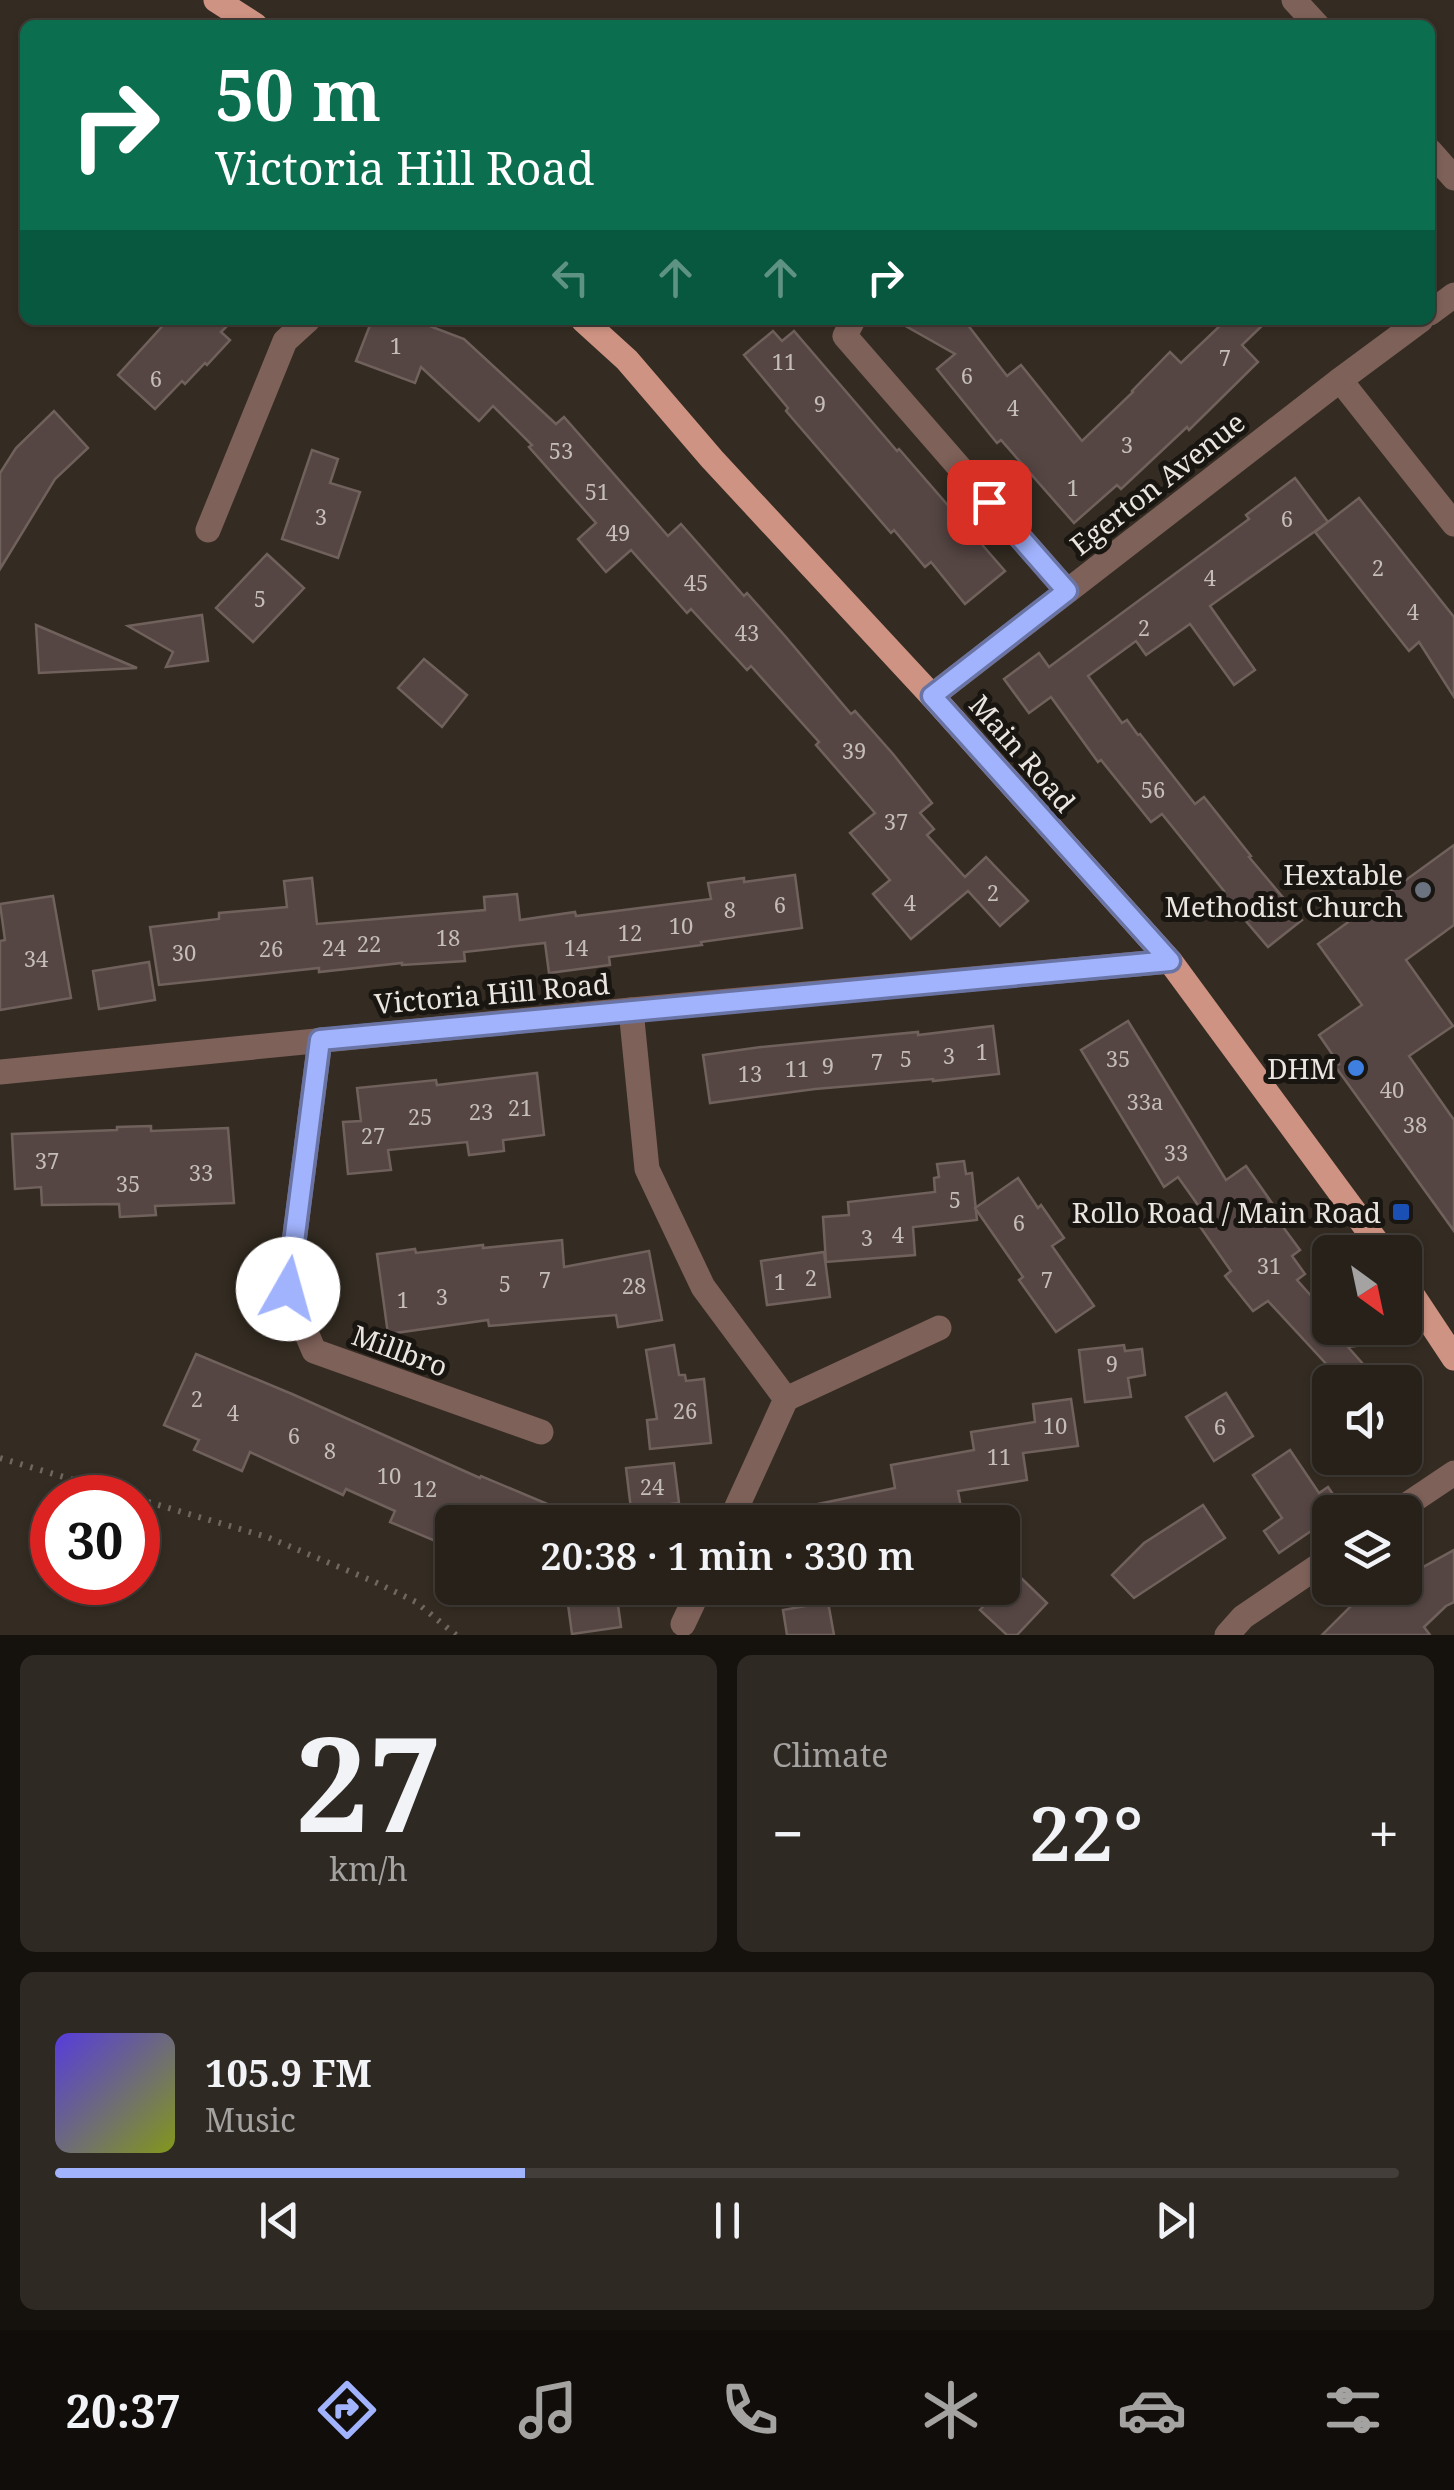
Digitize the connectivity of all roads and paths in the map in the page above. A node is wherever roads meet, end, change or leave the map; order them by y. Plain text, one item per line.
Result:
1 (216, 0) edge
2 (1294, 0) edge
3 (248, 20) edge
4 (1312, 20) edge
5 (1435, 157) edge
6 (1454, 178) edge
7 (303, 325) edge
8 (588, 325) edge
9 (851, 325) edge
10 (1413, 325) edge
11 (1340, 380) junction
12 (1454, 524) edge
13 (208, 530) dead end
14 (1067, 591) junction
15 (932, 696) junction
16 (1170, 961) junction
17 (632, 1010) junction
18 (320, 1040) junction
19 (0, 1072) edge
20 (1371, 1235) edge
21 (1422, 1310) edge
22 (940, 1328) dead end
23 (1454, 1358) edge
24 (786, 1400) junction
25 (541, 1432) dead end
26 (0, 1458) edge
27 (1454, 1473) edge
28 (58, 1475) edge
29 (1421, 1495) edge
30 (160, 1505) edge
31 (738, 1505) edge
32 (1312, 1570) edge
33 (692, 1605) edge
34 (683, 1624) dead end
35 (456, 1635) edge
36 (1227, 1635) edge

1 - 3 main road
2 - 4 street
5 - 6 street
7 - 13 street
8 - 15 main road, Main Road
9 - 14 street
10 - 11 street, Egerton Avenue
11 - 12 street
11 - 14 street, Egerton Avenue
14 - 15 street, Egerton Avenue
15 - 16 main road, Main Road
16 - 17 street, Victoria Hill Road
16 - 20 main road, Main Road
17 - 18 street, Victoria Hill Road
17 - 24 street
18 - 19 street, Victoria Hill Road
18 - 25 street, Millbro
21 - 23 main road
22 - 24 street
24 - 31 street
26 - 28 path
27 - 29 street
30 - 35 path
32 - 36 street
33 - 34 street

